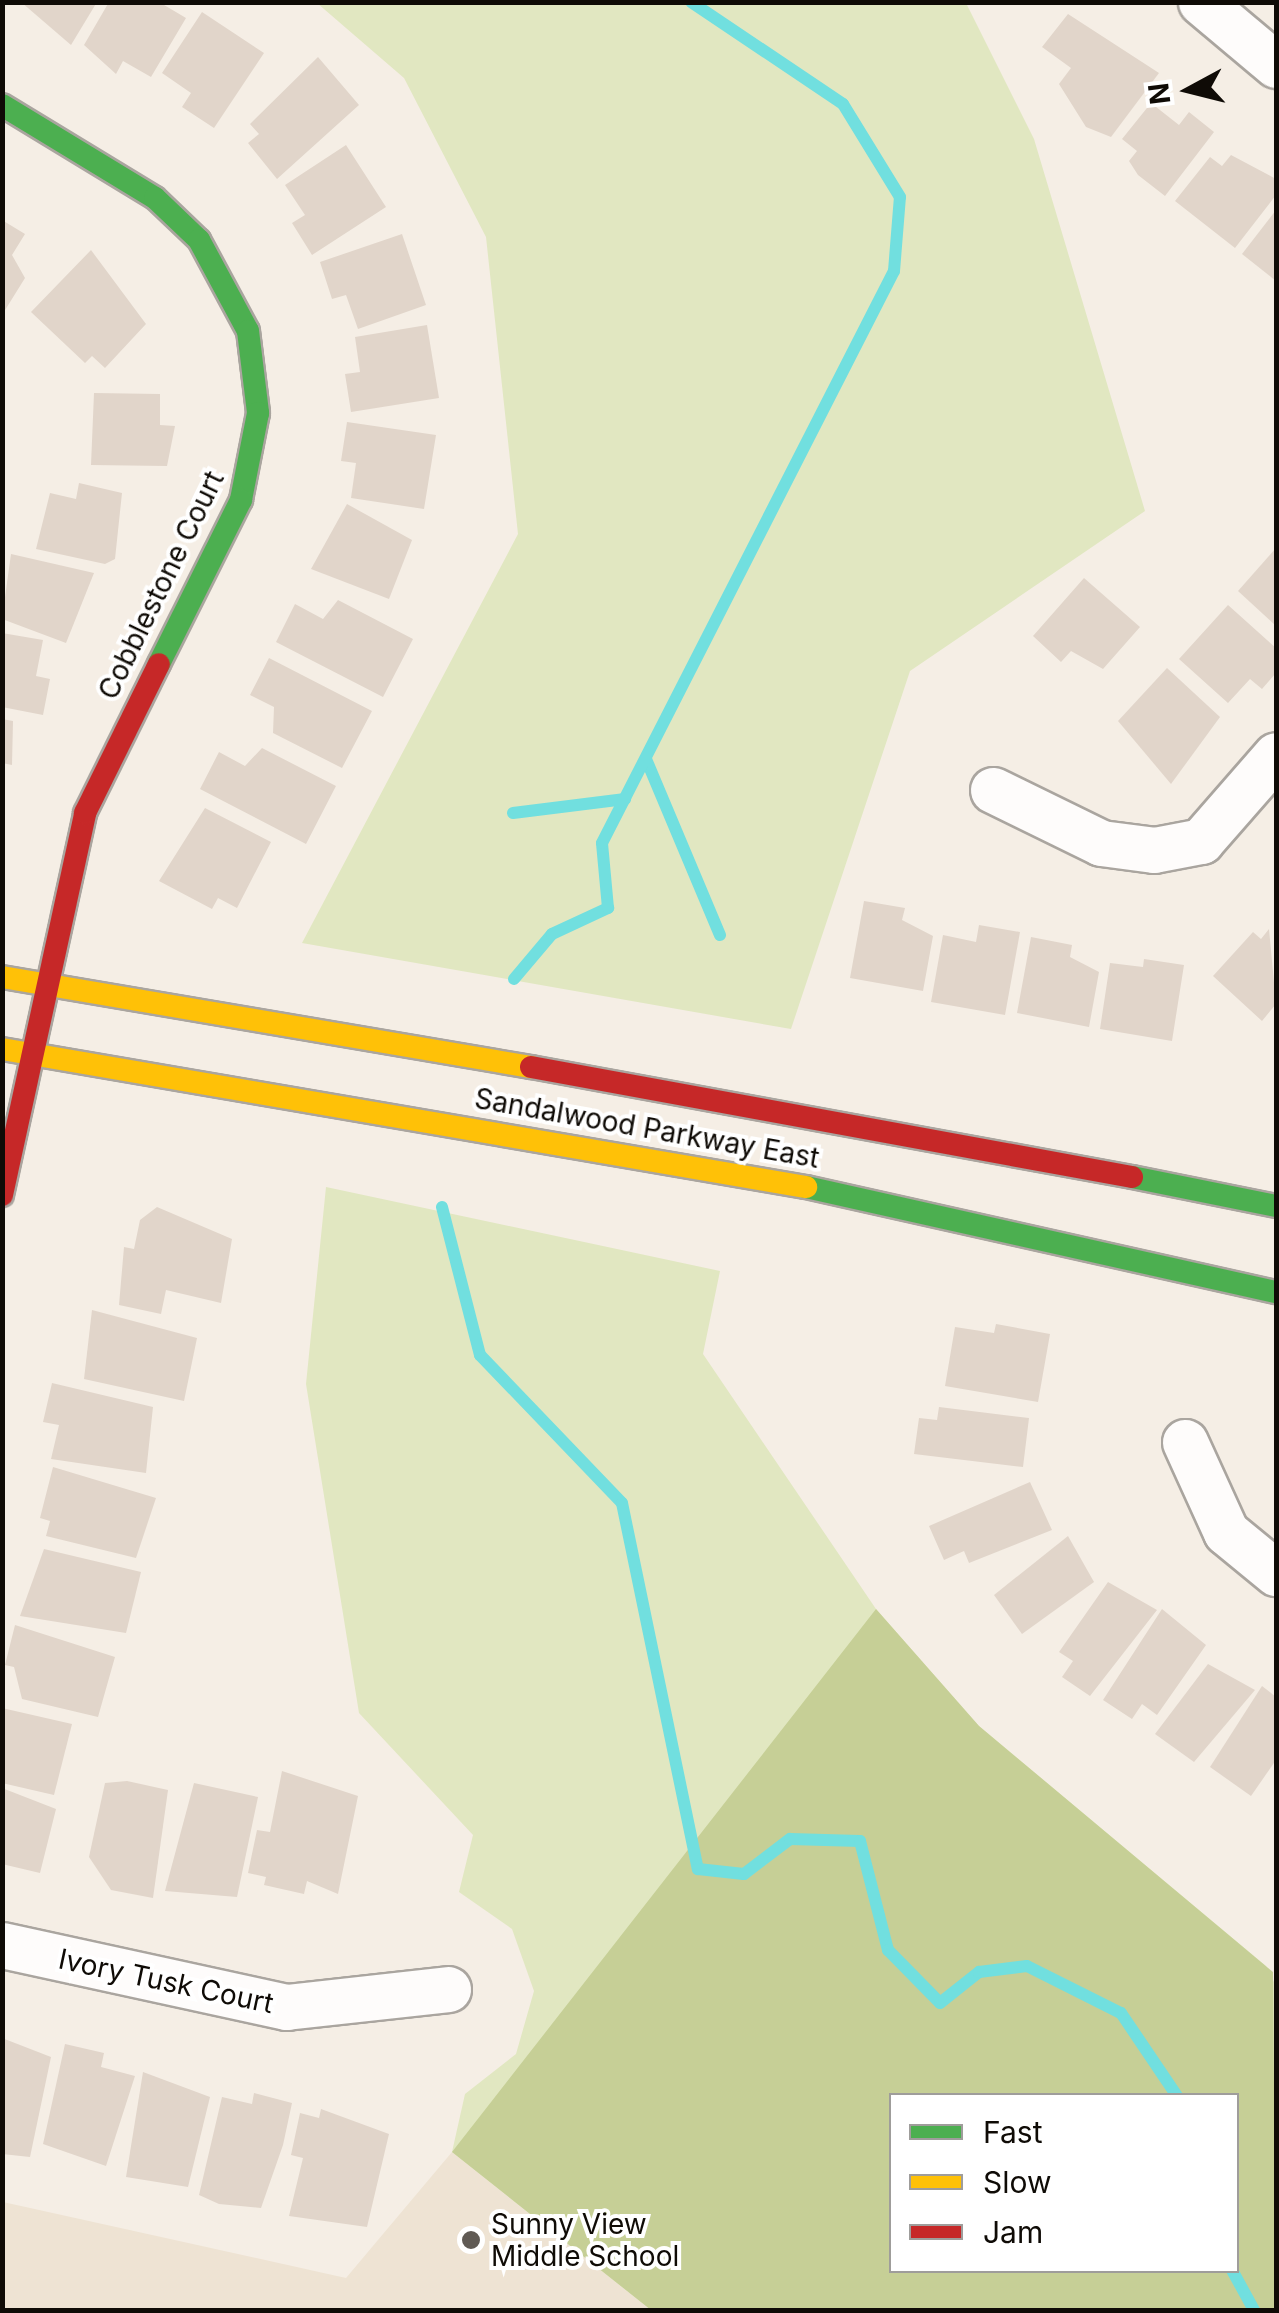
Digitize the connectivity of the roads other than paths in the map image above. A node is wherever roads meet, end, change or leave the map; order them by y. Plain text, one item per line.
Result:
1 (1201, 2) edge
2 (1276, 65) edge
3 (2, 105) edge
4 (1276, 755) edge
5 (993, 790) dead end
6 (2, 977) edge
7 (46, 988) junction
8 (2, 1049) edge
9 (35, 1054) junction
10 (2, 1195) edge
11 (1276, 1206) edge
12 (1276, 1292) edge
13 (1185, 1442) dead end
14 (1276, 1573) edge
15 (2, 1945) edge
16 (448, 1989) dead end

1 - 2 street
3 - 7 main road, Cobblestone Court
4 - 5 street
6 - 7 main road, Sandalwood Parkway East
7 - 9 main road, Cobblestone Court
7 - 11 main road, Sandalwood Parkway East
8 - 9 main road, Sandalwood Parkway East
9 - 10 main road, Cobblestone Court
9 - 12 main road, Sandalwood Parkway East
13 - 14 street
15 - 16 street, Ivory Tusk Court

